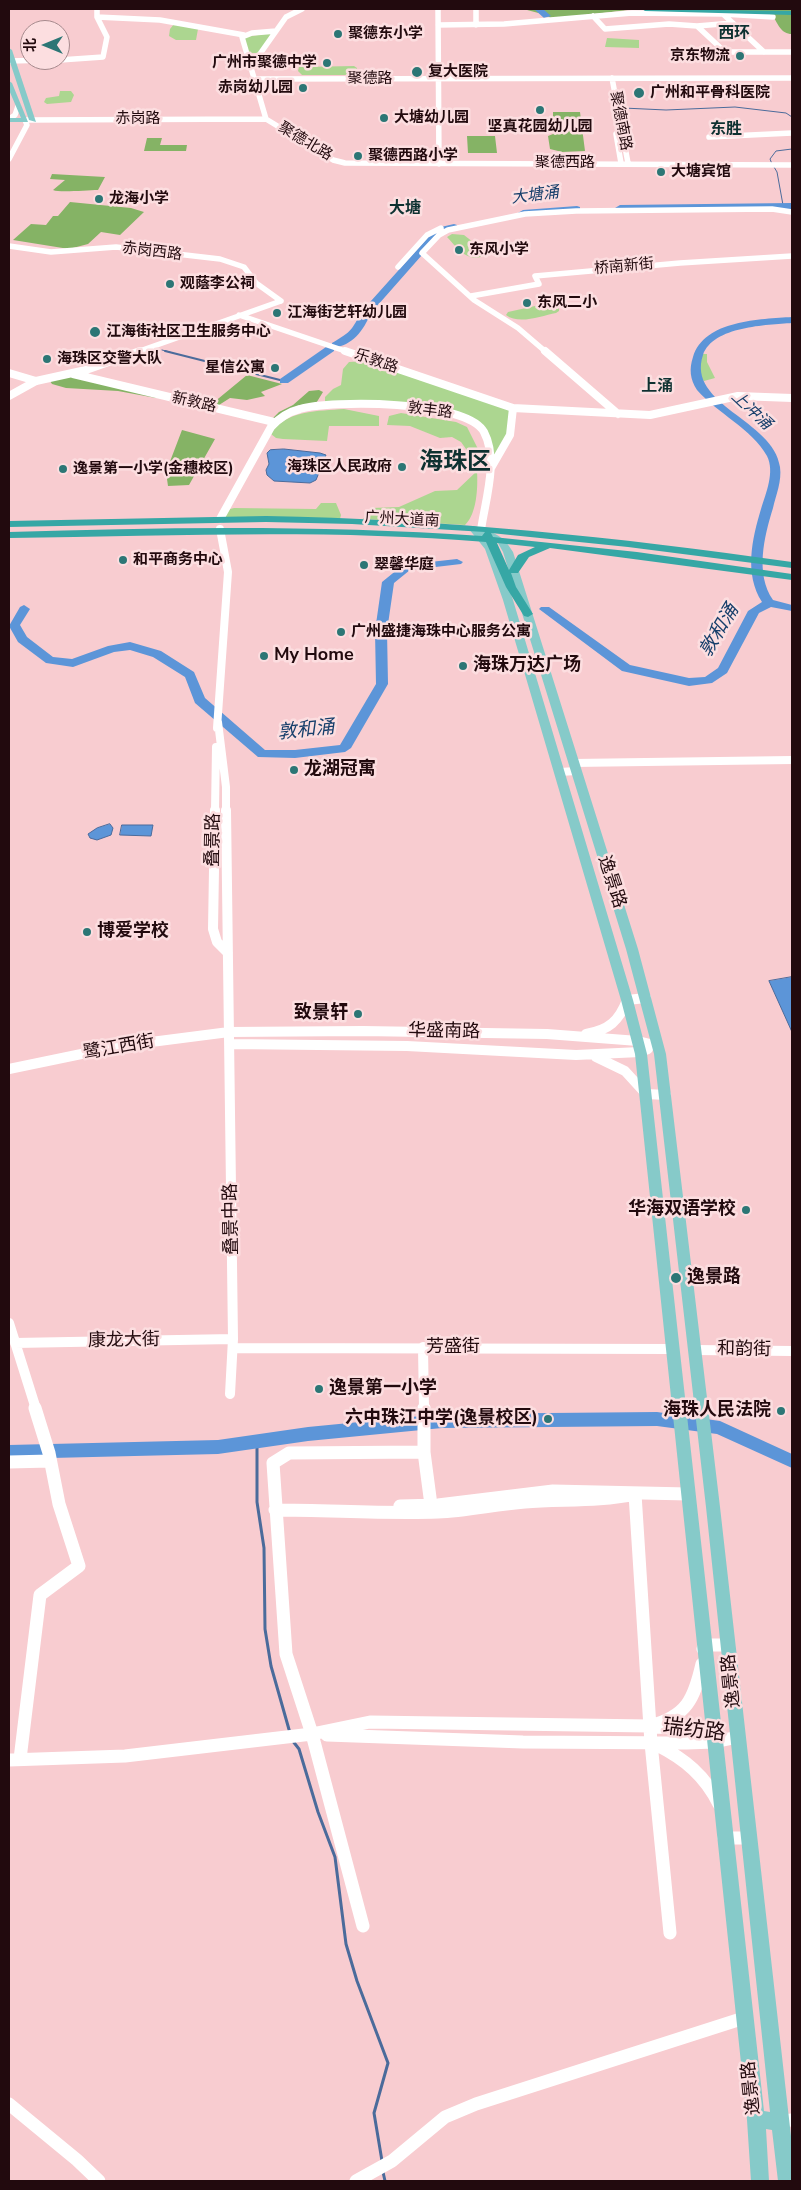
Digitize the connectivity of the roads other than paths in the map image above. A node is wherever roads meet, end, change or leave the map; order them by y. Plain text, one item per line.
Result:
1 (97, 9) edge
2 (302, 9) edge
3 (438, 9) edge
4 (476, 9) edge
5 (645, 9) edge
6 (754, 9) edge
7 (788, 9) edge
8 (792, 10) edge
9 (744, 12) junction
10 (723, 14) junction
11 (593, 16) junction
12 (773, 16) dead end
13 (97, 18) junction
14 (792, 18) edge
15 (733, 23) junction
16 (438, 25) junction
17 (476, 25) junction
18 (697, 26) junction
19 (276, 31) junction
20 (244, 35) junction
21 (9, 50) edge
22 (764, 52) junction
23 (792, 52) edge
24 (245, 53) junction
25 (261, 53) junction
26 (70, 59) edge
27 (11, 61) edge
28 (250, 68) junction
29 (609, 78) junction
30 (792, 78) edge
31 (253, 79) junction
32 (437, 79) junction
33 (9, 83) edge
34 (18, 106) junction
35 (9, 119) edge
36 (266, 119) junction
37 (25, 120) junction
38 (33, 120) junction
39 (792, 133) edge
40 (709, 137) dead end
41 (9, 159) edge
42 (338, 162) joint
43 (621, 163) junction
44 (628, 163) junction
45 (439, 164) junction
46 (792, 165) edge
47 (9, 166) edge
48 (719, 204) dead end
49 (792, 212) edge
50 (9, 246) edge
51 (792, 256) edge
52 (398, 267) dead end
53 (471, 296) junction
54 (239, 315) junction
55 (9, 373) edge
56 (72, 374) junction
57 (36, 381) junction
58 (9, 396) edge
59 (792, 398) edge
60 (513, 408) junction
61 (618, 414) junction
62 (274, 422) junction
63 (488, 474) junction
64 (9, 524) edge
65 (220, 524) junction
66 (416, 530) junction
67 (484, 534) junction
68 (9, 535) edge
69 (504, 537) junction
70 (553, 547) junction
71 (735, 557) joint
72 (792, 565) edge
73 (508, 573) junction
74 (792, 577) edge
75 (528, 614) joint
76 (218, 722) junction
77 (792, 760) edge
78 (574, 767) junction
79 (560, 772) junction
80 (228, 953) junction
81 (646, 998) junction
82 (627, 1000) junction
83 (229, 1032) junction
84 (570, 1036) junction
85 (230, 1044) junction
86 (639, 1046) junction
87 (658, 1046) junction
88 (588, 1055) junction
89 (9, 1069) edge
90 (646, 1094) junction
91 (666, 1095) junction
92 (9, 1323) edge
93 (15, 1343) junction
94 (233, 1344) junction
95 (423, 1347) junction
96 (673, 1349) junction
97 (695, 1350) junction
98 (792, 1351) edge
99 (230, 1394) dead end
100 (424, 1452) junction
101 (50, 1461) junction
102 (9, 1462) edge
103 (635, 1494) junction
104 (688, 1494) junction
105 (431, 1505) junction
106 (275, 1510) junction
107 (338, 1510) junction
108 (704, 1644) junction
109 (728, 1644) junction
110 (650, 1726) junction
111 (312, 1734) junction
112 (714, 1736) junction
113 (738, 1737) junction
114 (651, 1742) junction
115 (14, 1760) edge
116 (722, 1811) junction
117 (724, 1838) junction
118 (749, 1838) junction
119 (363, 1926) dead end
120 (670, 1933) dead end
121 (744, 2018) junction
122 (9, 2104) edge
123 (756, 2120) junction
124 (786, 2121) edge
125 (99, 2181) edge
126 (356, 2181) edge
127 (760, 2181) edge
128 (786, 2181) edge

1 - 13 street
2 - 19 street
3 - 16 street
4 - 17 street
5 - 9 highway
6 - 8 highway
7 - 8 highway
8 - 9 highway
9 - 14 highway
10 - 11 street
10 - 12 street
10 - 15 street
11 - 17 street
11 - 18 street
13 - 20 street
13 - 26 street
15 - 18 street
15 - 22 street
16 - 17 street
16 - 32 street
18 - 22 street
19 - 20 street
19 - 25 street
20 - 24 street, 聚德北路
21 - 27 main road
22 - 23 street
24 - 25 street
24 - 28 street, 聚德北路
25 - 28 street
27 - 38 main road
28 - 31 street, 聚德北路
29 - 30 street, 聚德路
29 - 32 street, 聚德路
29 - 43 street, 聚德南路
29 - 44 street, 聚德南路
31 - 32 street, 聚德路
31 - 36 street, 聚德北路
32 - 45 street
33 - 34 main road
34 - 35 street
34 - 37 main road
35 - 37 main road, 赤岗路
36 - 38 street, 赤岗路
36 - 42 street, 聚德北路
37 - 38 street, 赤岗路
37 - 41 street
38 - 47 street
39 - 40 street
42 - 45 street, 聚德西路
43 - 44 street, 聚德西路
43 - 45 street, 聚德西路
44 - 46 street, 聚德西路
48 - 52 street
49 - 53 street
50 - 54 street, 赤岗西路
51 - 53 street, 桥南新街
53 - 61 street
54 - 56 street
54 - 60 street, 乐敦路
55 - 57 street
56 - 57 street
56 - 62 street, 新敦路
57 - 58 street
59 - 61 street, 乐敦路
60 - 61 street, 乐敦路
60 - 63 street
62 - 63 street, 敦丰路
62 - 65 street
62 - 67 street, 敦丰路
63 - 67 street, 敦丰路
64 - 65 highway, 广州大道南
65 - 66 highway, 广州大道南
65 - 68 highway, 广州大道南
65 - 76 street, 叠景路
66 - 67 highway, 广州大道南
66 - 67 highway, 广州大道南
67 - 69 highway, 广州大道南
67 - 73 highway
69 - 70 highway, 广州大道南
69 - 71 highway, 广州大道南
69 - 73 main road, 逸景路
70 - 73 highway
70 - 74 highway, 广州大道南
71 - 72 highway, 广州大道南
73 - 75 highway
73 - 79 main road, 逸景路
75 - 78 main road, 逸景路
76 - 80 street, 叠景路
76 - 80 street, 叠景路
77 - 78 street
78 - 79 street
78 - 81 main road, 逸景路
79 - 82 main road, 逸景路
80 - 83 street, 叠景路
81 - 82 street
81 - 87 main road, 逸景路
82 - 84 street
82 - 86 main road, 逸景路
83 - 84 street, 华盛南路
83 - 85 street, 叠景路
83 - 89 street, 鹭江西街
84 - 86 street, 华盛南路
85 - 88 street
85 - 94 street, 叠景中路
86 - 87 street
86 - 88 street
86 - 90 main road, 逸景路
87 - 91 main road, 逸景路
88 - 90 street
90 - 91 street
90 - 96 main road, 逸景路
91 - 97 main road, 逸景路
92 - 93 street
93 - 94 street, 康龙大街
93 - 101 street
94 - 95 street, 芳盛街
94 - 99 street, 叠景中路
95 - 96 street, 芳盛街
95 - 100 street
96 - 104 main road, 逸景路
97 - 98 street, 和韵街
97 - 109 main road, 逸景路
100 - 105 street
100 - 106 street
101 - 102 street
101 - 115 street
103 - 104 street
103 - 105 street
103 - 107 street
103 - 110 street
104 - 108 main road, 逸景路
105 - 107 street
106 - 107 street
106 - 111 street
108 - 109 street
108 - 110 street
108 - 112 main road, 逸景路
109 - 113 main road, 逸景路
110 - 111 street, 瑞纺路
110 - 112 street, 瑞纺路
110 - 114 street
111 - 114 street
111 - 115 street
111 - 119 street
112 - 113 street
112 - 114 street
112 - 116 main road, 逸景路
113 - 118 main road, 逸景路
114 - 116 street
114 - 120 street
116 - 117 main road, 逸景路
117 - 118 street
117 - 121 main road, 逸景路
118 - 124 main road, 逸景路
121 - 123 main road, 逸景路
121 - 126 street
122 - 125 street
123 - 124 main road
123 - 127 main road, 逸景路
124 - 128 main road, 逸景路

